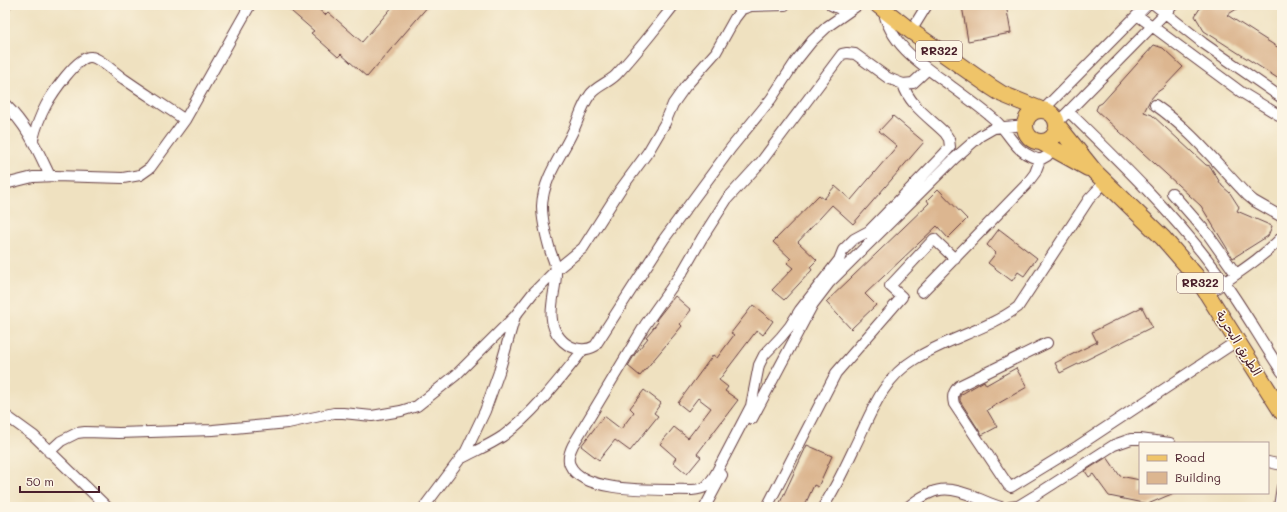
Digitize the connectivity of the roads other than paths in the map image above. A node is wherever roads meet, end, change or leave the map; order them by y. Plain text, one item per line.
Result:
1 (250, 5) edge
2 (674, 5) edge
3 (785, 5) edge
4 (831, 5) edge
5 (927, 5) edge
6 (1147, 5) edge
7 (1155, 5) edge
8 (1173, 5) edge
9 (854, 7) edge
10 (881, 7) edge
11 (1165, 13) junction
12 (1137, 15) junction
13 (1152, 27) junction
14 (911, 31) junction
15 (927, 70) junction
16 (903, 84) junction
17 (1002, 94) junction
18 (1282, 98) edge
19 (5, 104) edge
20 (1155, 105) dead end
21 (1041, 109) junction
22 (1069, 112) junction
23 (1282, 117) edge
24 (185, 120) junction
25 (1057, 124) junction
26 (1025, 125) junction
27 (1003, 128) junction
28 (33, 139) junction
29 (1047, 145) junction
30 (1040, 160) junction
31 (50, 176) junction
32 (1100, 177) junction
33 (5, 184) edge
34 (1172, 193) dead end
35 (1282, 217) edge
36 (1282, 237) edge
37 (955, 259) junction
38 (556, 270) junction
39 (1236, 274) junction
40 (1224, 282) junction
41 (922, 292) dead end
42 (1208, 294) junction
43 (515, 316) junction
44 (1237, 341) junction
45 (1047, 343) dead end
46 (583, 350) junction
47 (1282, 372) edge
48 (1280, 406) edge
49 (5, 415) edge
50 (1162, 442) edge
51 (49, 452) junction
52 (462, 458) junction
53 (1269, 462) edge
54 (1282, 465) edge
55 (1282, 487) edge
56 (107, 507) edge
57 (424, 507) edge
58 (705, 507) edge
59 (767, 507) edge
60 (823, 507) edge
61 (908, 507) edge
62 (1001, 507) edge
63 (1010, 507) edge
64 (1279, 507) edge

1 - 24 street
2 - 38 street
3 - 38 street
4 - 9 street
5 - 14 street
6 - 12 street
7 - 11 street
8 - 11 street
9 - 46 street
10 - 14 main road, RR322
10 - 15 street
11 - 13 street
11 - 18 street
12 - 13 street
12 - 21 street
13 - 22 street
13 - 23 street
14 - 17 main road, RR322
15 - 16 street
15 - 27 street
16 - 16 street
17 - 21 main road, RR322
17 - 26 main road, RR322
19 - 28 street
20 - 35 street
21 - 25 main road, RR322
21 - 26 main road
22 - 25 street
22 - 40 street
24 - 28 street
24 - 31 street
25 - 29 main road
25 - 32 main road, RR322
26 - 27 street
26 - 29 main road, RR322
27 - 30 street
27 - 58 street
28 - 31 street
29 - 30 street
29 - 32 main road, RR322
30 - 37 street
31 - 33 street
32 - 42 main road, الطريق البحرية / RR322
32 - 60 street
34 - 39 street
36 - 39 street
37 - 41 street
37 - 59 street
38 - 43 street
38 - 46 street
39 - 40 street
40 - 42 street
40 - 47 street
42 - 44 main road, الطريق البحرية / RR322
43 - 51 street
43 - 52 street
44 - 45 street
44 - 48 main road, الطريق البحرية / RR322
46 - 52 street
49 - 51 street
50 - 63 street
51 - 56 street
52 - 57 street
53 - 54 street
55 - 64 street
61 - 62 street

